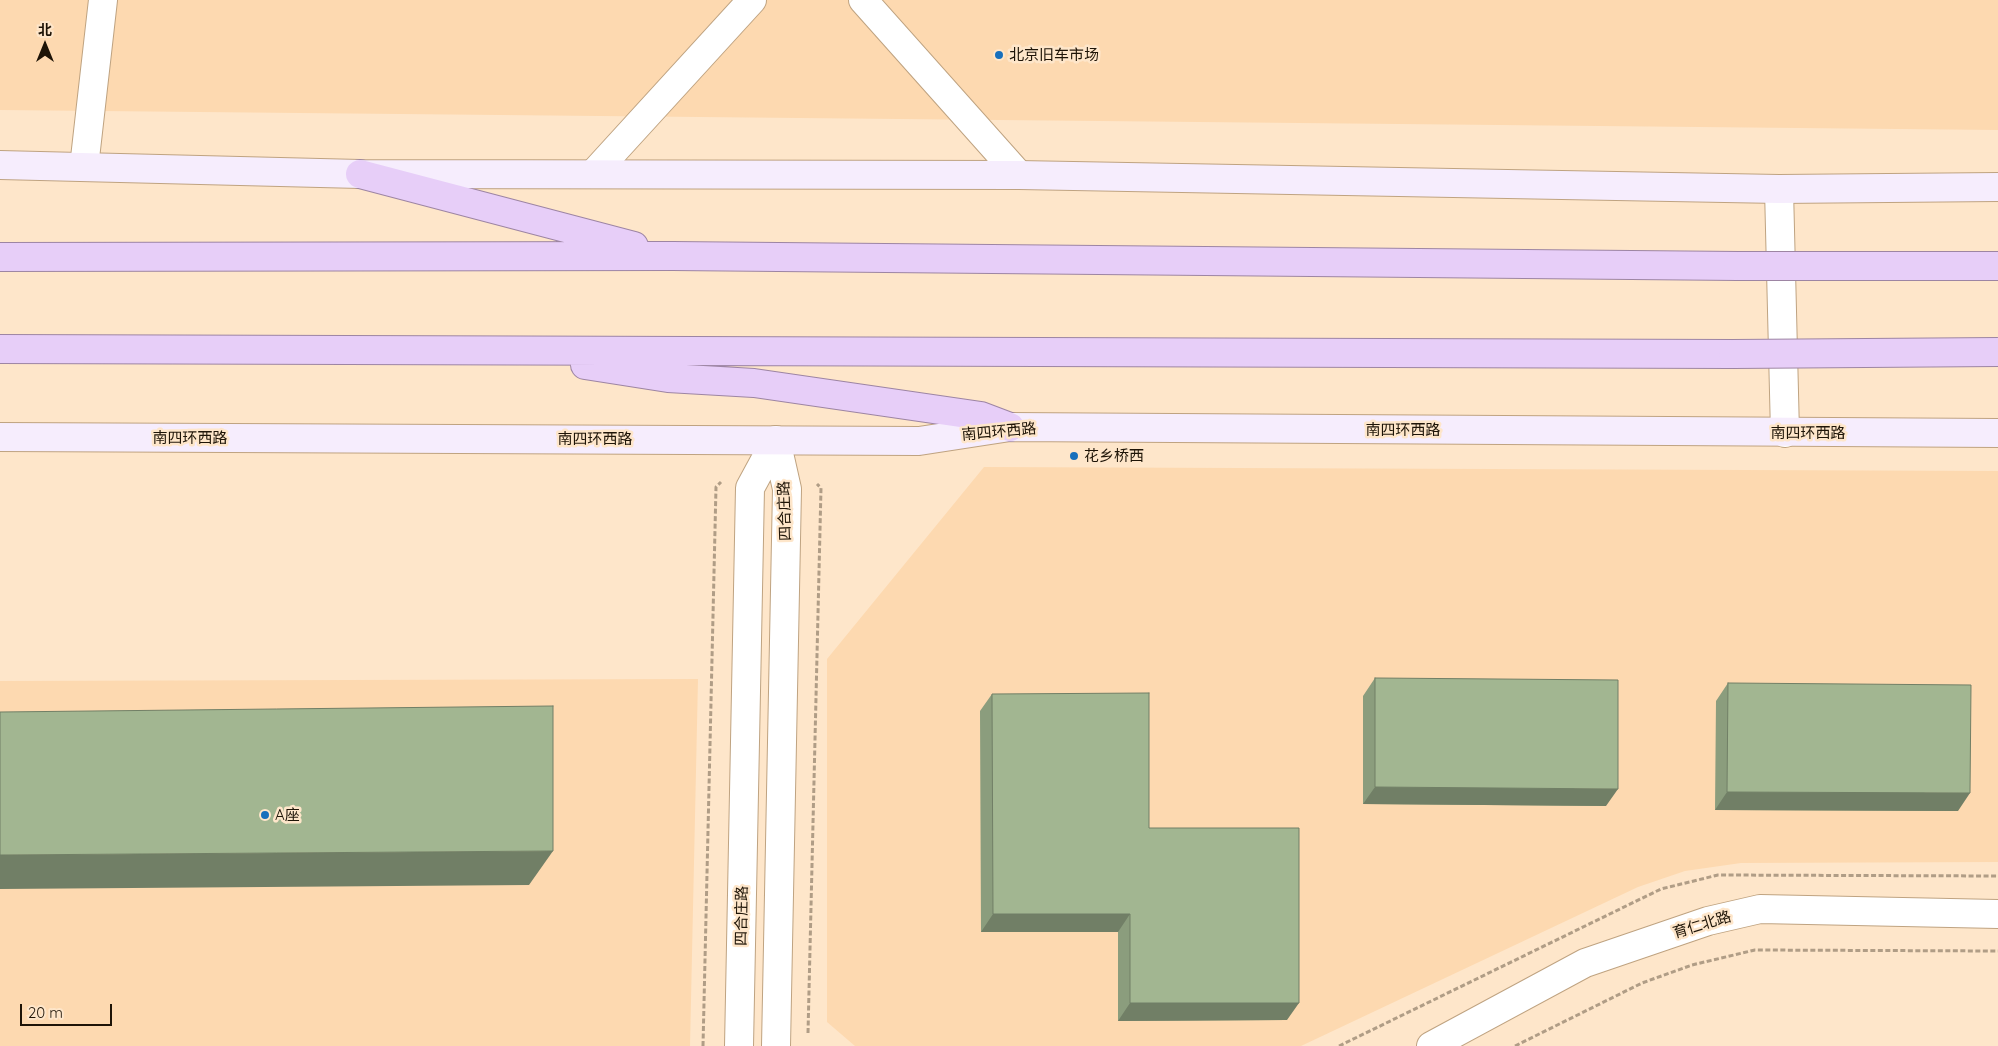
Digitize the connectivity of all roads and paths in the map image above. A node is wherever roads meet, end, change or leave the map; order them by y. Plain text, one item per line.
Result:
1 (103, 0) edge
2 (752, 0) edge
3 (864, 0) edge
4 (0, 165) edge
5 (84, 167) junction
6 (360, 174) junction
7 (593, 174) junction
8 (1019, 175) junction
9 (1998, 187) edge
10 (1779, 189) junction
11 (672, 256) junction
12 (0, 258) edge
13 (1998, 266) edge
14 (0, 349) edge
15 (505, 351) junction
16 (1998, 352) edge
17 (1010, 427) junction
18 (1784, 433) junction
19 (1998, 433) edge
20 (0, 437) edge
21 (776, 440) junction
22 (1998, 914) edge
23 (1998, 925) edge
24 (1998, 951) edge
25 (739, 1046) edge
26 (776, 1046) edge
27 (1431, 1046) edge
28 (1466, 1046) edge
29 (1515, 1046) edge

1 - 5 street
2 - 7 street
3 - 8 street
4 - 5 main road
5 - 6 main road
6 - 7 main road
6 - 11 highway
7 - 8 main road
8 - 10 main road
9 - 10 main road
10 - 18 street
11 - 12 highway
11 - 13 highway, bridge
14 - 15 highway
15 - 16 highway, bridge
15 - 17 highway
17 - 18 main road, 南四环西路
17 - 21 main road, 南四环西路
18 - 19 main road, 南四环西路
20 - 21 main road, 南四环西路
21 - 25 street, 四合庄路
21 - 26 street, 四合庄路
22 - 27 street, 育仁北路
23 - 28 street, 育仁北路
24 - 29 path

